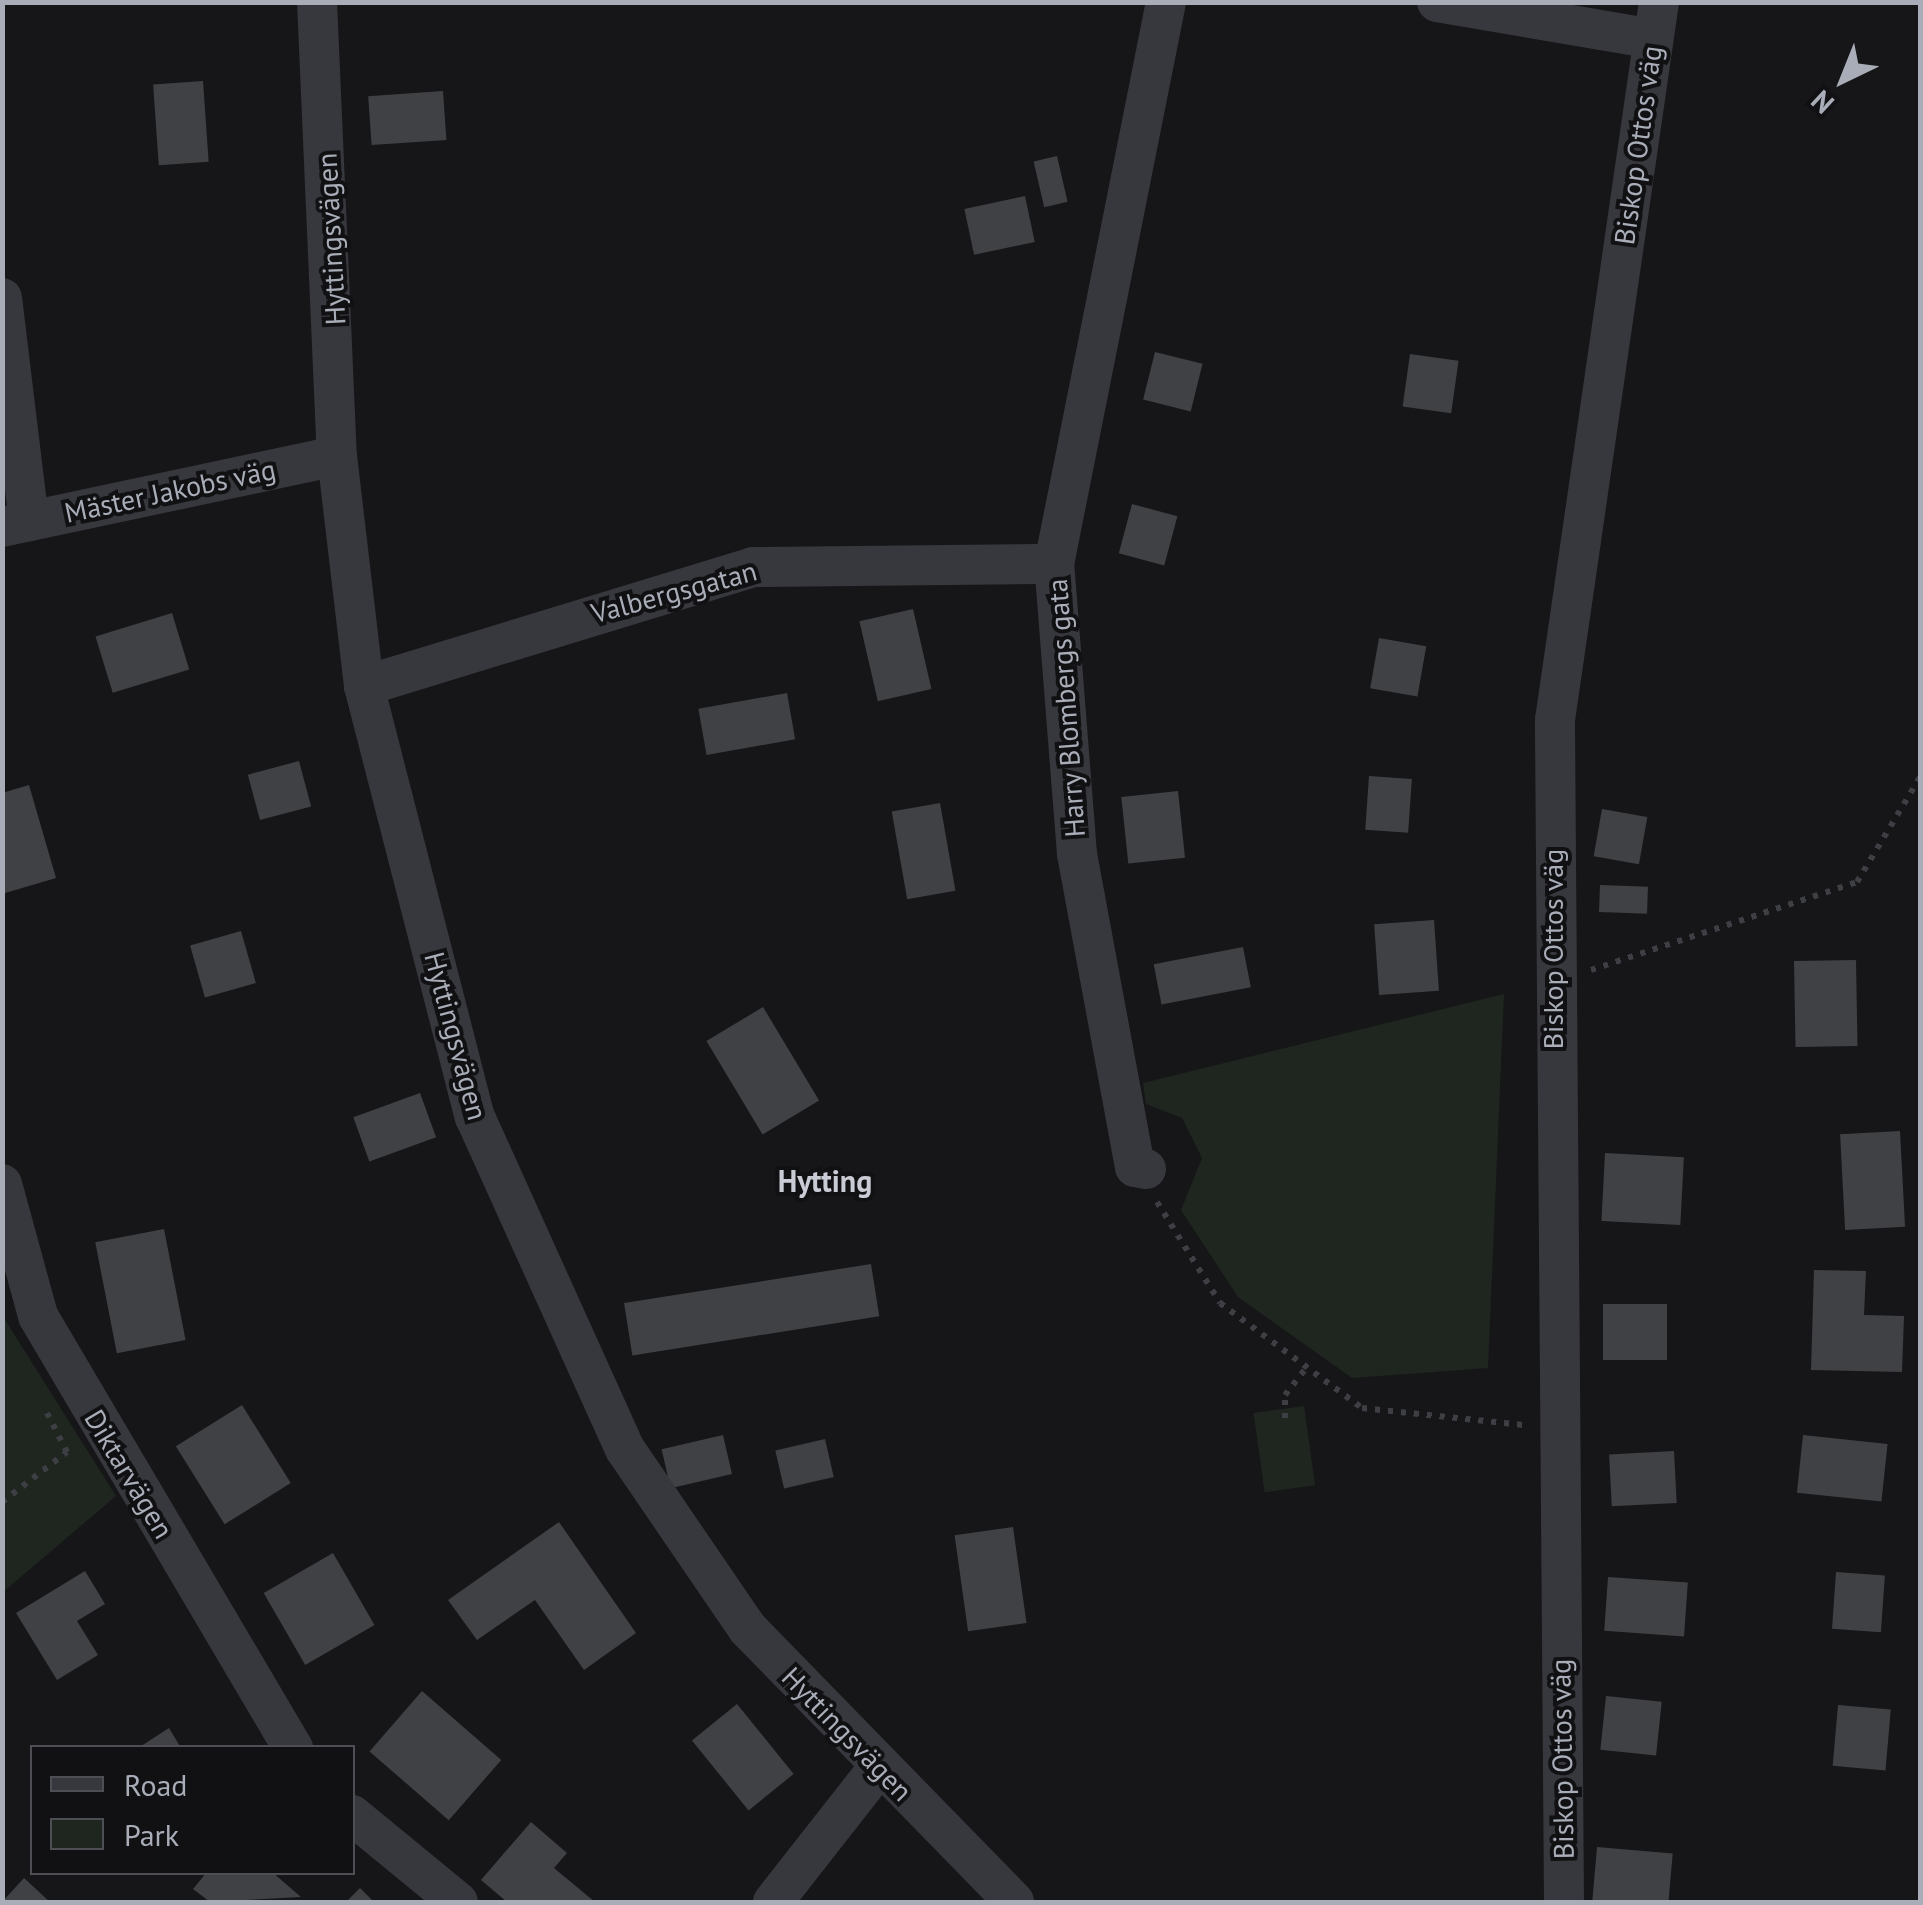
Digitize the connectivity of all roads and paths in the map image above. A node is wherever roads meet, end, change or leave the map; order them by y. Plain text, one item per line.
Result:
1 (316, 2) edge
2 (1166, 2) edge
3 (1437, 2) edge
4 (1656, 21) edge
5 (2, 298) edge
6 (337, 456) junction
7 (16, 524) edge
8 (1054, 564) junction
9 (364, 686) junction
10 (1920, 777) edge
11 (1552, 983) junction
12 (1140, 1168) joint
13 (2, 1184) edge
14 (1307, 1367) junction
15 (1285, 1418) dead end
16 (99, 1426) junction
17 (1557, 1428) junction
18 (2, 1502) edge
19 (291, 1745) edge
20 (878, 1768) junction
21 (355, 1817) edge
22 (458, 1902) edge
23 (773, 1902) edge
24 (1014, 1902) edge
25 (1564, 1902) edge

1 - 6 street, Hyttingsvägen
2 - 8 street, Harry Blombergs gata
3 - 4 street
4 - 11 street, Biskop Ottos väg
5 - 7 street
6 - 7 street, Mäster Jakobs väg
6 - 9 street, Hyttingsvägen
8 - 9 street, Valbergsgatan
8 - 12 street, Harry Blombergs gata
9 - 20 street, Hyttingsvägen
10 - 11 path
11 - 17 street, Biskop Ottos väg
12 - 14 path
13 - 16 street, Diktarvägen
14 - 15 path
14 - 17 path
16 - 18 path
16 - 19 street, Diktarvägen
17 - 25 street, Biskop Ottos väg
20 - 23 street
20 - 24 street, Hyttingsvägen
21 - 22 street

